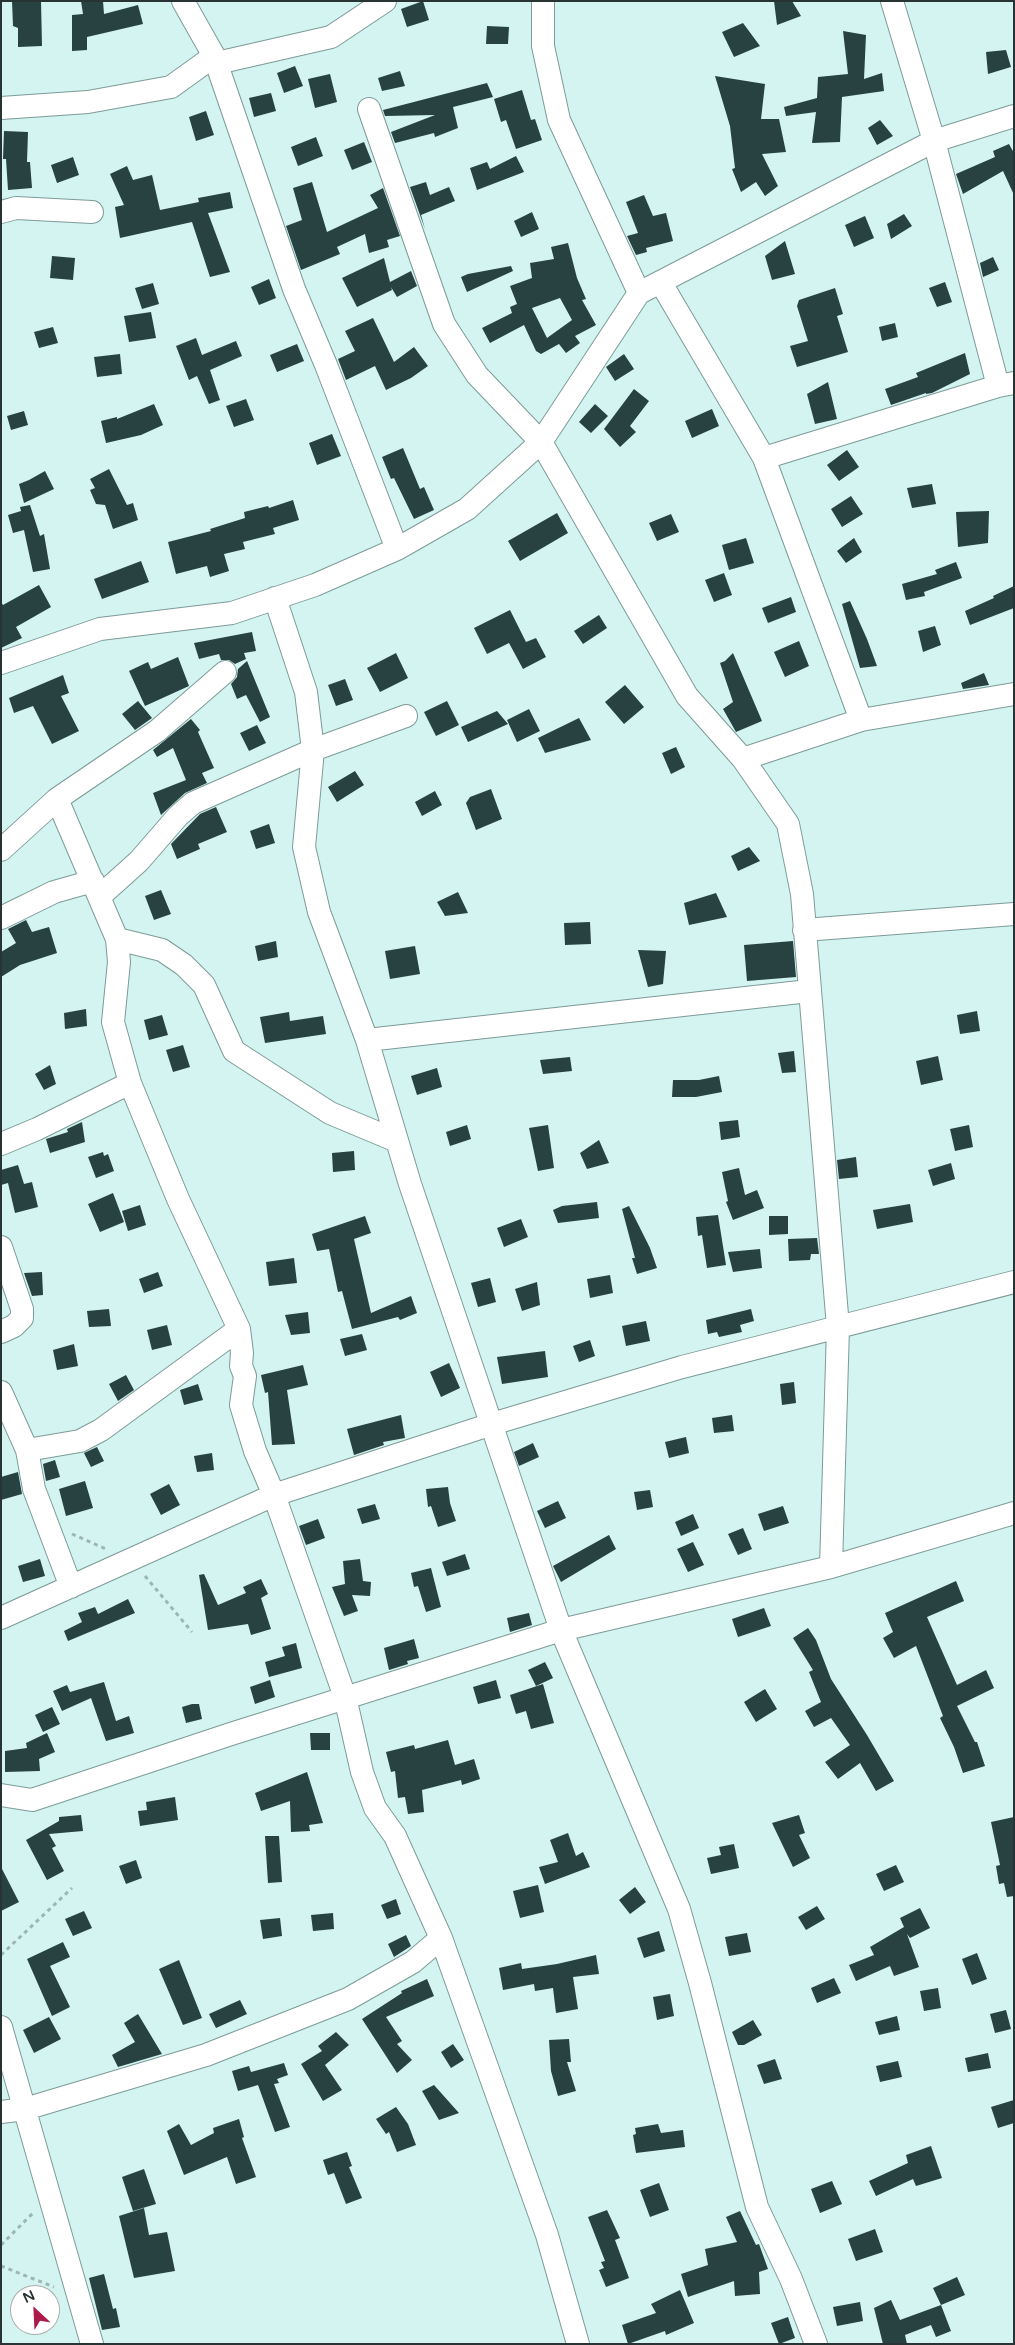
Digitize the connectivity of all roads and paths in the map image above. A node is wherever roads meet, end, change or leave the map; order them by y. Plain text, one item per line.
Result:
1 (183, 1) edge
2 (385, 1) edge
3 (543, 1) edge
4 (892, 1) edge
5 (213, 60) junction
6 (1, 108) edge
7 (368, 109) dead end
8 (1014, 116) edge
9 (934, 142) junction
10 (1, 212) edge
11 (92, 212) dead end
12 (661, 283) junction
13 (639, 293) junction
14 (1006, 385) edge
15 (540, 442) junction
16 (764, 458) junction
17 (397, 549) junction
18 (275, 598) junction
19 (1, 663) edge
20 (225, 672) dead end
21 (1014, 694) edge
22 (406, 716) dead end
23 (861, 720) junction
24 (313, 750) junction
25 (743, 759) junction
26 (57, 799) junction
27 (1, 850) edge
28 (96, 889) junction
29 (1014, 914) edge
30 (1, 918) edge
31 (804, 930) junction
32 (117, 940) junction
33 (809, 991) junction
34 (368, 1040) junction
35 (130, 1083) junction
36 (397, 1141) junction
37 (1, 1144) edge
38 (1, 1247) edge
39 (1014, 1282) edge
40 (838, 1327) junction
41 (239, 1329) junction
42 (1, 1332) edge
43 (1, 1392) edge
44 (492, 1424) junction
45 (27, 1450) junction
46 (274, 1495) junction
47 (1014, 1513) edge
48 (831, 1567) junction
49 (71, 1587) junction
50 (1, 1618) edge
51 (561, 1630) junction
52 (345, 1697) junction
53 (1, 1795) edge
54 (72, 1888) dead end
55 (441, 1938) junction
56 (1, 1955) edge
57 (1, 2027) edge
58 (25, 2110) junction
59 (1, 2112) edge
60 (49, 2197) junction
61 (1, 2245) edge
62 (1, 2266) edge
63 (78, 2296) junction
64 (92, 2344) edge
65 (578, 2344) edge
66 (816, 2344) edge

1 - 5 street
2 - 5 street
3 - 13 street
4 - 9 street
5 - 6 street
5 - 17 street
7 - 15 street
8 - 9 street
9 - 12 street
9 - 14 street
10 - 11 street
12 - 13 street
12 - 16 street
13 - 15 street
14 - 16 street
15 - 17 street
15 - 25 street
16 - 23 street
17 - 18 street
18 - 19 street
18 - 24 street
20 - 26 street
21 - 23 street
22 - 24 street
23 - 25 street
24 - 28 street
24 - 34 street
25 - 31 street
26 - 27 street
26 - 28 street
28 - 30 street
28 - 32 street
29 - 31 street
31 - 33 street
32 - 35 street
32 - 36 street
33 - 34 street
33 - 40 street
34 - 36 street
35 - 37 street
35 - 41 street
36 - 44 street
38 - 42 street
39 - 40 street
40 - 44 street
40 - 48 street
41 - 45 street
41 - 46 street
43 - 45 street
44 - 46 street
44 - 51 street
45 - 49 street
46 - 49 street
46 - 52 street
47 - 48 street
48 - 51 street
49 - 50 street
51 - 52 street
51 - 66 street
52 - 53 street
52 - 55 street
54 - 56 path
55 - 58 street
55 - 65 street
57 - 58 street
58 - 59 street
58 - 60 street
60 - 61 path
60 - 63 street
62 - 63 path
63 - 64 street

